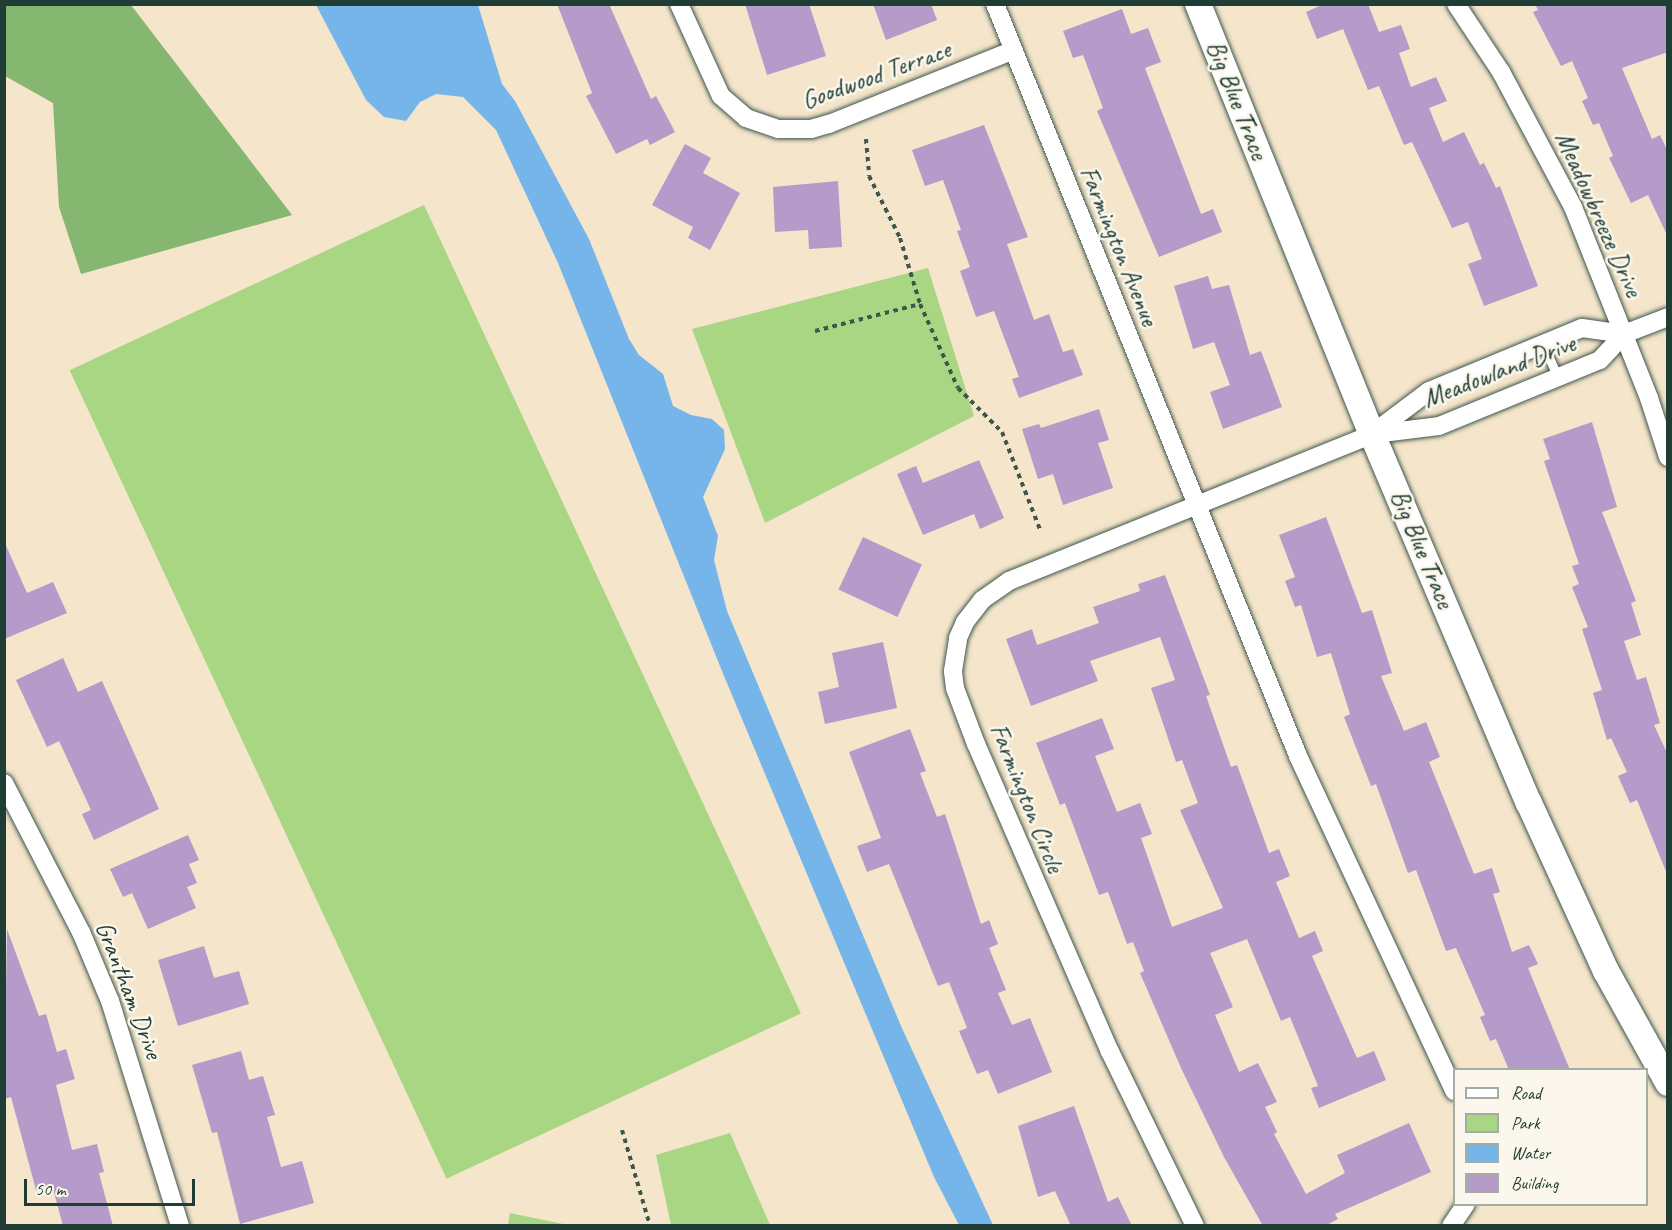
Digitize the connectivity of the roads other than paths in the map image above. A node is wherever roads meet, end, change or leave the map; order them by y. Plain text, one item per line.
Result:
1 (679, 4) edge
2 (995, 4) edge
3 (1198, 4) edge
4 (1456, 4) edge
5 (1014, 50) junction
6 (1668, 316) edge
7 (1624, 334) junction
8 (1543, 344) junction
9 (1558, 377) junction
10 (1372, 434) junction
11 (1668, 457) edge
12 (1196, 506) junction
13 (4, 783) edge
14 (1668, 1083) edge
15 (1453, 1087) edge
16 (1465, 1206) edge
17 (180, 1226) edge
18 (1195, 1226) edge
19 (1451, 1226) edge

1 - 5 street, Goodwood Terrace
2 - 5 street, Farmington Avenue
3 - 10 street, Big Blue Trace
4 - 7 street, Meadowbreeze Drive
5 - 12 street, Farmington Avenue
6 - 7 street, Meadowland Drive
7 - 8 street, Meadowland Drive
7 - 9 street, Meadowland Drive
7 - 11 street, Meadowbreeze Drive
8 - 9 lane
8 - 10 street, Meadowland Drive
9 - 10 street, Meadowland Drive
10 - 12 street, Farmington Circle
10 - 14 street, Big Blue Trace
12 - 15 street
12 - 18 street, Farmington Circle
13 - 17 street, Grantham Drive
16 - 19 street

